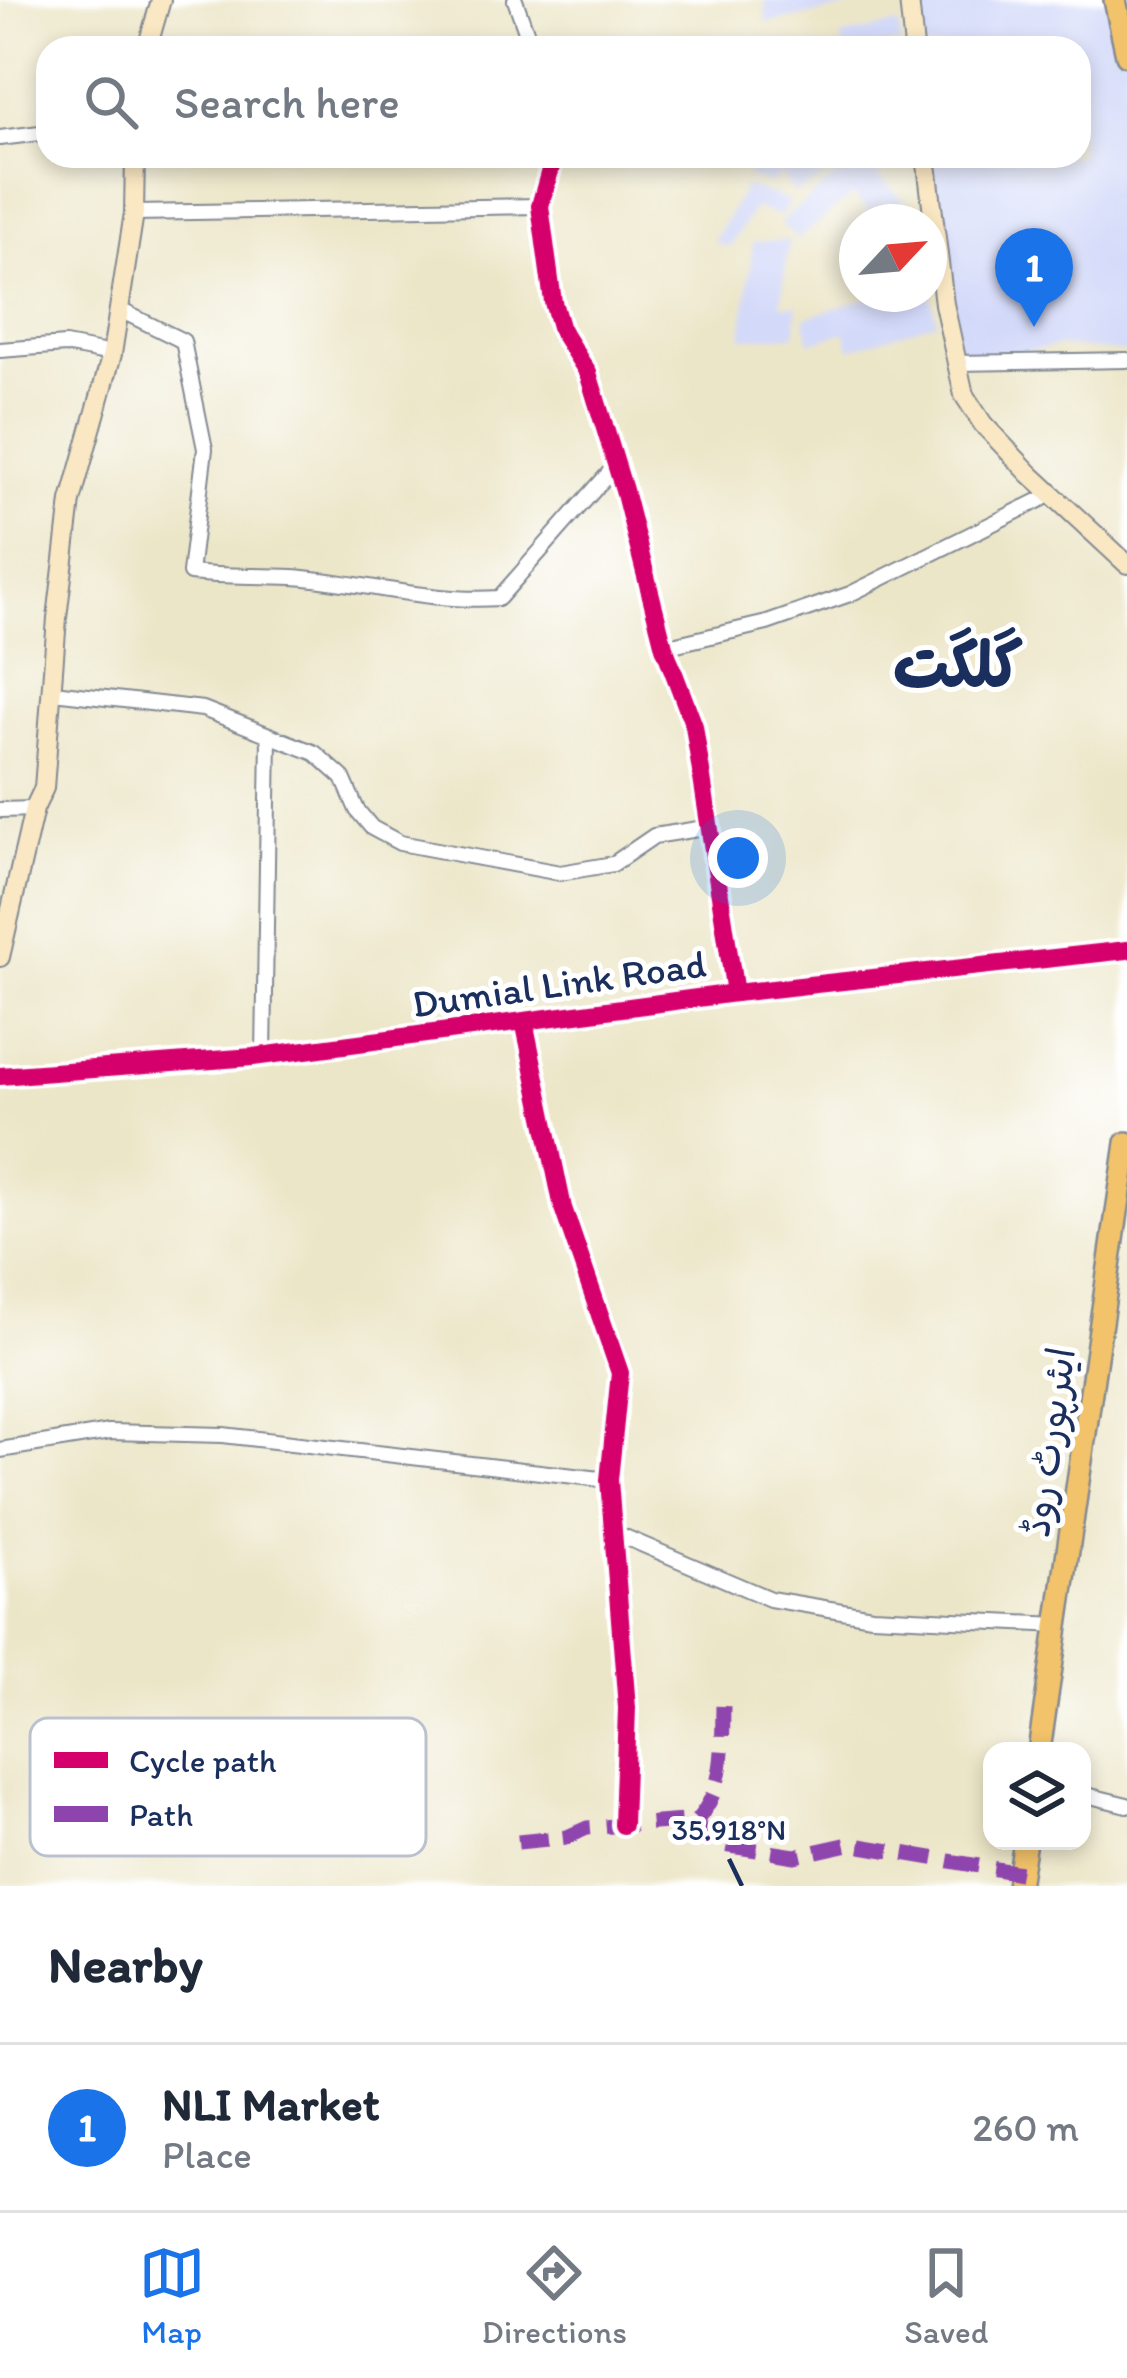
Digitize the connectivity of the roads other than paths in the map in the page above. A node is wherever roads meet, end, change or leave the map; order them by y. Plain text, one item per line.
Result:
1 (161, 0) edge
2 (515, 0) edge
3 (909, 0) edge
4 (1115, 0) edge
5 (150, 36) edge
6 (528, 36) edge
7 (913, 36) edge
8 (1127, 55) edge
9 (36, 134) edge
10 (0, 138) edge
11 (135, 168) edge
12 (551, 168) edge
13 (928, 168) edge
14 (540, 206) junction
15 (134, 213) junction
16 (120, 310) junction
17 (0, 350) edge
18 (112, 355) junction
19 (1127, 360) edge
20 (955, 363) junction
21 (616, 465) junction
22 (1052, 494) junction
23 (1127, 564) edge
24 (664, 647) junction
25 (53, 692) junction
26 (269, 737) junction
27 (34, 809) junction
28 (0, 810) edge
29 (710, 826) junction
30 (1127, 950) edge
31 (0, 957) edge
32 (735, 993) junction
33 (524, 1022) junction
34 (264, 1055) junction
35 (0, 1076) edge
36 (1127, 1143) edge
37 (0, 1450) edge
38 (609, 1480) junction
39 (613, 1532) junction
40 (1059, 1625) junction
41 (1041, 1742) edge
42 (1091, 1796) edge
43 (1127, 1805) edge
44 (623, 1825) dead end
45 (1024, 1850) edge
46 (1018, 1886) edge

1 - 5 main road
2 - 6 street
3 - 7 main road
4 - 8 highway
9 - 10 street
11 - 15 main road
12 - 14 street
13 - 20 main road
14 - 15 street
14 - 21 street
15 - 16 main road
16 - 18 main road
16 - 21 street
17 - 18 street
18 - 25 main road
19 - 20 street
20 - 22 main road
21 - 24 street
22 - 23 main road
22 - 24 street
24 - 29 street
25 - 26 street
25 - 27 main road
26 - 29 street
26 - 34 street
27 - 28 street
27 - 31 main road
29 - 32 street
30 - 32 street, Dumial Link Road
32 - 33 street, Dumial Link Road
33 - 34 street, Dumial Link Road
33 - 38 street
34 - 35 street, Dumial Link Road
36 - 40 highway, ایئرپورٹ روڈ
37 - 38 street
38 - 39 street
39 - 40 street
39 - 44 street
40 - 41 highway, ایئرپورٹ روڈ
42 - 43 street
45 - 46 highway

